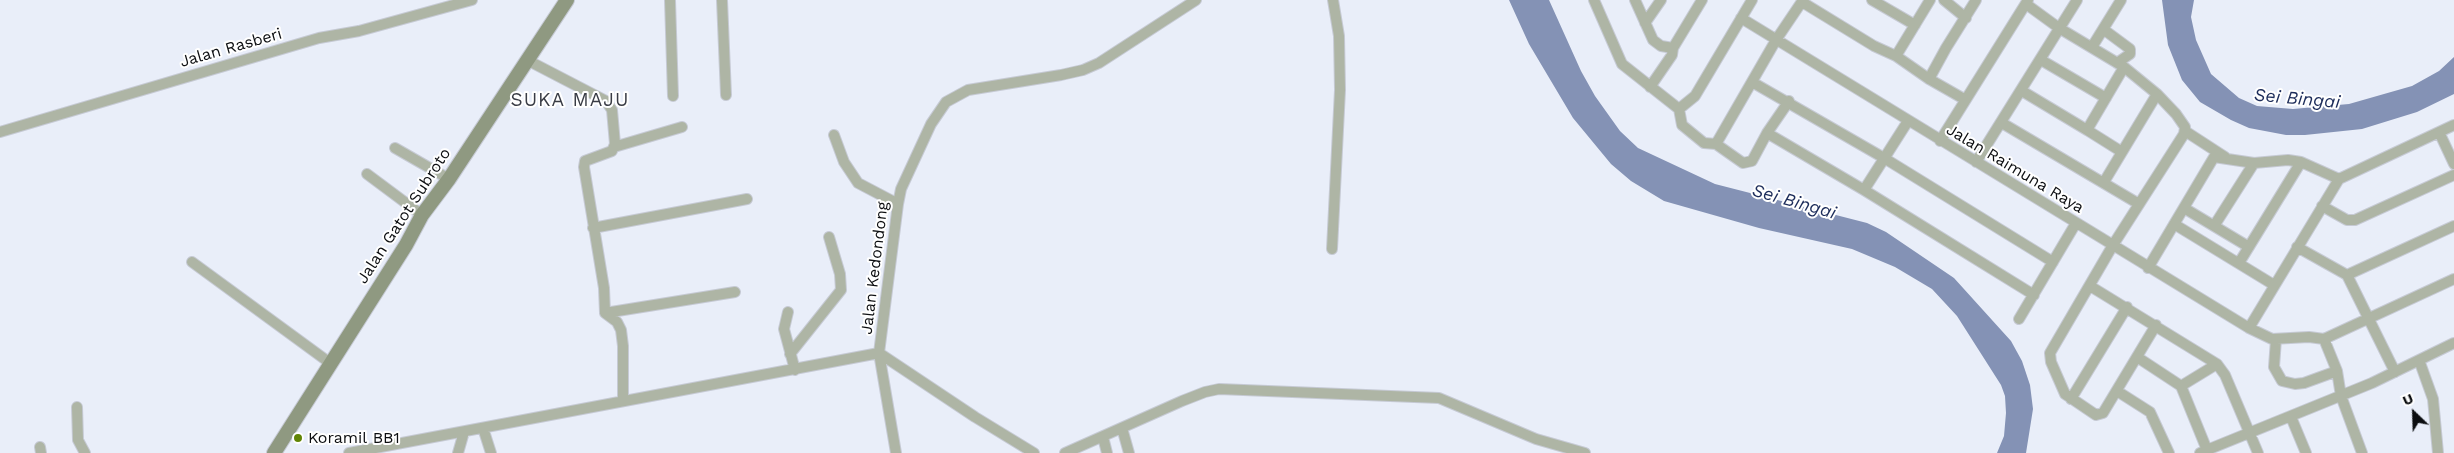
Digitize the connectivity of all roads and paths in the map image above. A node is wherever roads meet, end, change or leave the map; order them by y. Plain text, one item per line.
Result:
1 (472, 0) edge
2 (567, 0) edge
3 (670, 0) edge
4 (722, 0) edge
5 (1196, 0) edge
6 (1333, 0) edge
7 (1594, 0) edge
8 (1634, 0) edge
9 (1661, 0) edge
10 (1702, 0) edge
11 (1752, 0) edge
12 (1872, 0) edge
13 (1930, 0) edge
14 (1944, 0) edge
15 (1976, 0) edge
16 (2077, 0) edge
17 (2121, 0) edge
18 (1803, 1) edge
19 (2026, 2) edge
20 (1741, 18) junction
21 (1966, 18) junction
22 (1646, 23) junction
23 (1915, 24) junction
24 (2058, 28) junction
25 (2103, 29) junction
26 (1776, 40) junction
27 (2092, 47) junction
28 (1673, 48) junction
29 (1896, 56) junction
30 (527, 60) junction
31 (2041, 60) junction
32 (2121, 65) junction
33 (1929, 79) junction
34 (1752, 82) junction
35 (1650, 87) junction
36 (2022, 91) junction
37 (726, 94) dead end
38 (2157, 94) junction
39 (673, 96) dead end
40 (2106, 98) junction
41 (1964, 99) junction
42 (1789, 101) junction
43 (1679, 110) junction
44 (1908, 121) junction
45 (2002, 123) junction
46 (2454, 125) edge
47 (682, 127) dead end
48 (2087, 130) junction
49 (2185, 131) junction
50 (0, 132) edge
51 (2439, 132) junction
52 (1767, 133) junction
53 (834, 135) dead end
54 (1940, 141) junction
55 (1716, 144) junction
56 (614, 147) junction
57 (395, 148) dead end
58 (2122, 152) junction
59 (1884, 158) junction
60 (2228, 159) junction
61 (1976, 162) junction
62 (2301, 162) junction
63 (2254, 163) junction
64 (2454, 164) edge
65 (367, 174) dead end
66 (2454, 175) edge
67 (449, 179) junction
68 (2338, 179) junction
69 (2104, 182) junction
70 (1864, 190) junction
71 (747, 199) dead end
72 (898, 204) junction
73 (2139, 204) junction
74 (2322, 206) junction
75 (2184, 208) junction
76 (422, 215) junction
77 (2076, 223) junction
78 (2174, 224) junction
79 (2214, 226) junction
80 (2454, 226) edge
81 (593, 228) junction
82 (829, 237) dead end
83 (2113, 245) junction
84 (2249, 247) junction
85 (2297, 247) junction
86 (1332, 248) dead end
87 (192, 262) dead end
88 (2053, 262) junction
89 (2239, 263) junction
90 (2148, 268) junction
91 (2347, 275) junction
92 (2454, 279) edge
93 (2274, 285) junction
94 (2090, 286) junction
95 (735, 292) dead end
96 (2034, 295) junction
97 (2127, 307) junction
98 (788, 312) dead end
99 (605, 313) junction
100 (2019, 319) dead end
101 (2369, 319) junction
102 (2156, 325) junction
103 (2249, 328) junction
104 (2276, 339) junction
105 (2324, 339) junction
106 (2454, 343) edge
107 (879, 353) junction
108 (790, 354) junction
109 (2137, 357) junction
110 (2419, 360) junction
111 (330, 363) junction
112 (2217, 364) junction
113 (795, 370) junction
114 (2337, 371) junction
115 (2395, 372) junction
116 (2181, 386) junction
117 (2117, 391) junction
118 (2341, 396) junction
119 (2071, 399) junction
120 (623, 401) junction
121 (77, 408) dead end
122 (2291, 417) junction
123 (483, 428) junction
124 (1122, 428) junction
125 (464, 432) junction
126 (2249, 433) junction
127 (1103, 437) junction
128 (2211, 451) edge
129 (492, 452) edge
130 (85, 453) edge
131 (274, 453) edge
132 (349, 453) edge
133 (458, 453) edge
134 (896, 453) edge
135 (1034, 453) edge
136 (1065, 453) edge
137 (1107, 453) edge
138 (1129, 453) edge
139 (1585, 453) edge
140 (2169, 453) edge
141 (2258, 453) edge
142 (2306, 453) edge
143 (2362, 453) edge
144 (2438, 453) edge

1 - 50 street, Jalan Rasberi
2 - 30 main road, Jalan Gatot Subroto
3 - 39 street
4 - 37 street
5 - 72 street, Jalan Kedondong
6 - 86 street
7 - 35 street
8 - 22 street
9 - 22 street
10 - 28 street
11 - 20 street
12 - 23 street
13 - 23 street
14 - 21 street
15 - 21 street
16 - 24 street
17 - 25 street
18 - 26 street
18 - 29 street
19 - 24 street
19 - 41 street
20 - 26 street, Jalan Raimuna Raya
20 - 43 street
21 - 33 street
22 - 28 street
23 - 29 street
24 - 27 street
24 - 31 street
25 - 27 street
25 - 32 street
26 - 34 street
26 - 44 street, Jalan Raimuna Raya
27 - 32 street
28 - 35 street
29 - 33 street
30 - 56 street
30 - 67 main road, Jalan Gatot Subroto
31 - 36 street
31 - 40 street
32 - 38 street
32 - 40 street
33 - 41 street
34 - 42 street
34 - 55 street
35 - 43 street
36 - 45 street
36 - 48 street
38 - 49 street
38 - 58 street
40 - 48 street
41 - 54 street
42 - 52 street
42 - 59 street
43 - 55 street
44 - 54 street, Jalan Raimuna Raya
44 - 59 street
45 - 61 street
45 - 69 street
46 - 51 street
47 - 56 street
48 - 58 street
49 - 60 street
49 - 73 street
51 - 64 street
51 - 68 street
52 - 55 street
52 - 70 street
53 - 72 street
54 - 61 street, Jalan Raimuna Raya
56 - 81 street
57 - 67 street
58 - 69 street
59 - 70 street
59 - 88 street
60 - 63 street
60 - 75 street
61 - 77 street, Jalan Raimuna Raya
62 - 63 street
62 - 68 street
62 - 84 street
63 - 79 street
65 - 76 street
66 - 74 street
67 - 76 main road, Jalan Gatot Subroto
68 - 74 street
69 - 73 street
70 - 96 street
71 - 81 street
72 - 107 street, Jalan Kedondong
73 - 83 street
74 - 85 street
75 - 78 street
75 - 79 street
76 - 111 main road, Jalan Gatot Subroto
77 - 83 street, Jalan Raimuna Raya
77 - 88 street
78 - 89 street
78 - 90 street
79 - 84 street
80 - 91 street
81 - 99 street
82 - 108 street
83 - 90 street, Jalan Raimuna Raya
83 - 94 street
84 - 89 street
85 - 91 street
85 - 93 street
87 - 111 street
88 - 96 street
89 - 93 street
90 - 103 street, Jalan Raimuna Raya
91 - 101 street
92 - 101 street
93 - 103 street
94 - 97 street
94 - 119 street
95 - 99 street
96 - 100 street
97 - 102 street
97 - 119 street
98 - 108 street
99 - 120 street
101 - 105 street
101 - 115 street
102 - 109 street
102 - 112 street
103 - 104 street, Jalan Raimuna Raya
104 - 105 street
104 - 114 street
105 - 114 street
106 - 110 street
107 - 113 street
107 - 134 street, Jalan Kedondong
107 - 135 street
108 - 113 street
109 - 116 street
109 - 117 street
110 - 115 street
110 - 144 street
111 - 131 main road, Jalan Gatot Subroto
112 - 116 street
112 - 126 street
113 - 120 street
114 - 118 street
115 - 118 street
116 - 128 street
117 - 119 street
117 - 140 street
118 - 122 street
118 - 143 street
120 - 123 street
121 - 130 street
122 - 126 street
122 - 142 street
123 - 125 street
123 - 129 street
124 - 127 street
124 - 138 street
124 - 139 street
125 - 132 street
125 - 133 street
126 - 128 street
126 - 141 street
127 - 136 street
127 - 137 street

